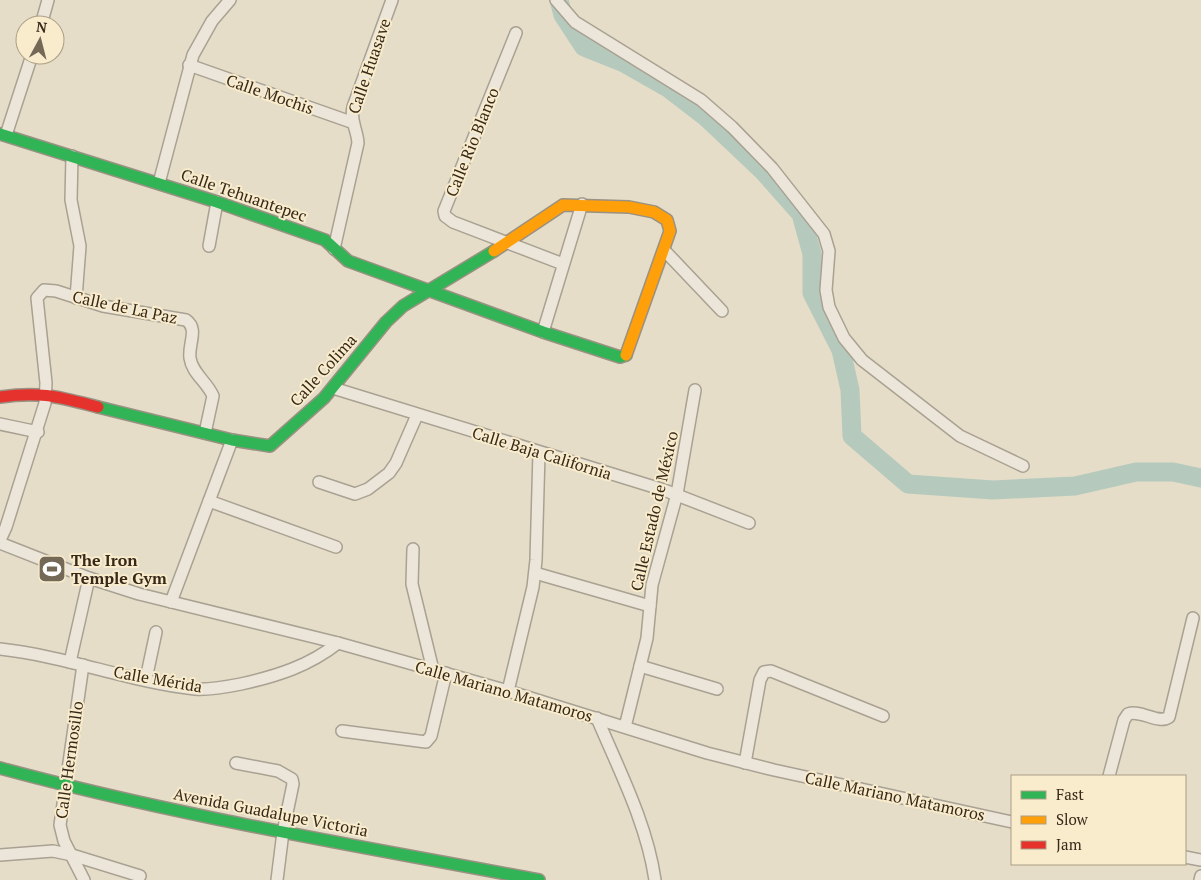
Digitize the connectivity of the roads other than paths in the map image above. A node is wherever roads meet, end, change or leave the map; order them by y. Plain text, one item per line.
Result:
1 (48, 0) edge
2 (230, 0) edge
3 (392, 0) edge
4 (556, 0) edge
5 (44, 15) edge
6 (516, 33) dead end
7 (28, 65) edge
8 (189, 65) junction
9 (351, 122) junction
10 (3, 135) edge
11 (72, 156) junction
12 (158, 183) junction
13 (217, 202) junction
14 (582, 204) junction
15 (505, 243) junction
16 (209, 246) dead end
17 (334, 249) junction
18 (664, 250) junction
19 (563, 264) junction
20 (428, 291) junction
21 (76, 298) junction
22 (722, 311) dead end
23 (543, 332) junction
24 (333, 388) junction
25 (695, 390) dead end
26 (46, 394) junction
27 (0, 397) edge
28 (417, 415) junction
29 (0, 424) edge
30 (38, 432) junction
31 (205, 433) junction
32 (232, 440) junction
33 (539, 453) junction
34 (1023, 466) dead end
35 (319, 482) dead end
36 (677, 494) junction
37 (209, 500) junction
38 (749, 523) dead end
39 (0, 542) edge
40 (336, 547) dead end
41 (413, 549) dead end
42 (535, 573) junction
43 (90, 578) junction
44 (172, 602) junction
45 (650, 606) junction
46 (1193, 618) dead end
47 (156, 632) dead end
48 (338, 643) junction
49 (0, 649) edge
50 (70, 662) junction
51 (83, 665) junction
52 (640, 666) junction
53 (433, 670) junction
54 (446, 673) junction
55 (146, 679) junction
56 (717, 689) dead end
57 (508, 691) junction
58 (883, 716) dead end
59 (597, 718) junction
60 (625, 727) junction
61 (342, 731) dead end
62 (236, 763) dead end
63 (746, 763) junction
64 (0, 768) edge
65 (1109, 775) edge
66 (64, 786) junction
67 (1011, 822) edge
68 (283, 832) junction
69 (72, 854) junction
70 (0, 855) edge
71 (1186, 857) edge
72 (1201, 860) edge
73 (140, 876) dead end
74 (1201, 876) edge
75 (84, 880) edge
76 (277, 880) edge
77 (538, 880) edge
78 (655, 880) edge
79 (1200, 880) edge

1 - 5 street
2 - 8 street
3 - 9 street, Calle Huasave
4 - 34 street
6 - 15 street, Calle Rio Blanco
7 - 10 street, Calle Tehuantepec
8 - 9 street, Calle Mochis
8 - 12 street
9 - 17 street, Calle Huasave
10 - 11 street, Calle Tehuantepec
11 - 12 street, Calle Tehuantepec
11 - 21 street
12 - 13 street, Calle Tehuantepec
13 - 16 street
13 - 17 street, Calle Tehuantepec
14 - 15 street, Calle Colima
14 - 18 street
14 - 19 street
15 - 19 street, Calle Rio Blanco
15 - 20 street, Calle Colima
17 - 20 street, Calle Tehuantepec
18 - 22 street
18 - 23 street
19 - 23 street
20 - 23 street, Calle Tehuantepec
20 - 24 street, Calle Colima
21 - 26 street, Calle de La Paz
21 - 31 street, Calle de La Paz
24 - 28 street, Calle Baja California
24 - 32 street, Calle Colima
25 - 36 street, Calle Estado de México
26 - 27 street, Calle Colima
26 - 30 street, Calle de La Paz
26 - 31 street, Calle Colima
28 - 33 street, Calle Baja California
28 - 35 street
29 - 30 street
30 - 39 street, Calle de La Paz
31 - 32 street, Calle Colima
32 - 37 street
33 - 36 street, Calle Baja California
33 - 42 street
36 - 38 street, Calle Baja California
36 - 45 street, Calle Estado de México
37 - 40 street
37 - 44 street
39 - 43 street, Calle Mariano Matamoros
41 - 53 street
42 - 45 street
42 - 57 street
43 - 44 street, Calle Mariano Matamoros
43 - 50 street
44 - 48 street, Calle Mariano Matamoros
45 - 52 street, Calle Estado de México
46 - 65 street
47 - 55 street
48 - 53 street, Calle Mariano Matamoros
48 - 55 street, Calle Mérida
49 - 50 street, Calle Mérida
50 - 51 street, Calle Mérida
51 - 55 street, Calle Mérida
51 - 66 street, Calle Hermosillo
52 - 56 street
52 - 60 street, Calle Estado de México
53 - 54 street, Calle Mariano Matamoros
54 - 57 street, Calle Mariano Matamoros
54 - 61 street
57 - 59 street, Calle Mariano Matamoros
58 - 63 street
59 - 60 street, Calle Mariano Matamoros
59 - 78 street
60 - 63 street, Calle Mariano Matamoros
62 - 68 street
63 - 67 street, Calle Mariano Matamoros
64 - 66 street, Avenida Guadalupe Victoria
66 - 68 street, Avenida Guadalupe Victoria
66 - 69 street, Calle Hermosillo
68 - 76 street
68 - 77 street, Avenida Guadalupe Victoria
69 - 70 street
69 - 73 street
69 - 75 street, Calle Hermosillo
71 - 72 street
74 - 79 street

